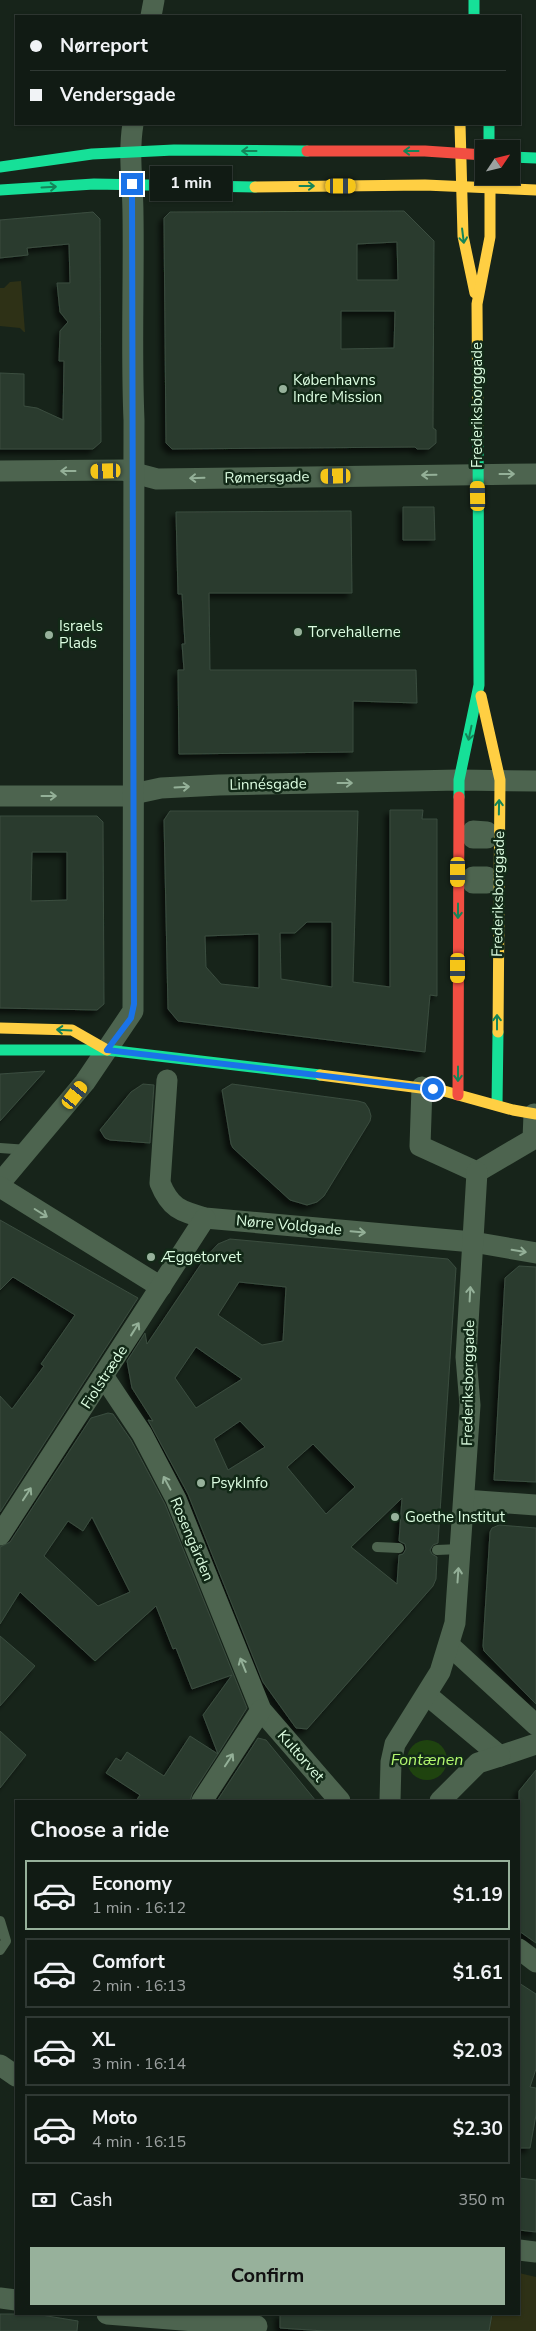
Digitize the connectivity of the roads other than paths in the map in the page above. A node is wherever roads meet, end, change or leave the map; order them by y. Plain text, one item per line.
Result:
1 (154, 0) edge
2 (474, 0) edge
3 (151, 15) edge
4 (474, 15) edge
5 (133, 125) edge
6 (460, 125) edge
7 (489, 125) edge
8 (489, 140) edge
9 (131, 152) junction
10 (460, 154) junction
11 (475, 155) edge
12 (520, 157) edge
13 (536, 158) edge
14 (0, 167) edge
15 (132, 184) junction
16 (490, 185) edge
17 (461, 187) junction
18 (490, 189) junction
19 (0, 190) edge
20 (536, 190) edge
21 (477, 304) junction
22 (0, 472) edge
23 (134, 473) junction
24 (478, 474) junction
25 (536, 474) edge
26 (479, 685) junction
27 (459, 780) junction
28 (500, 780) junction
29 (536, 781) edge
30 (134, 794) junction
31 (0, 796) edge
32 (0, 1028) edge
33 (0, 1050) edge
34 (107, 1050) junction
35 (167, 1080) dead end
36 (422, 1087) junction
37 (458, 1095) junction
38 (497, 1105) junction
39 (535, 1114) edge
40 (0, 1148) edge
41 (16, 1158) edge
42 (477, 1172) junction
43 (0, 1183) edge
44 (0, 1187) edge
45 (205, 1218) junction
46 (472, 1242) junction
47 (536, 1254) edge
48 (161, 1287) junction
49 (104, 1377) junction
50 (464, 1500) junction
51 (536, 1505) edge
52 (0, 1535) edge
53 (377, 1547) dead end
54 (399, 1548) dead end
55 (460, 1549) junction
56 (438, 1550) dead end
57 (448, 1644) junction
58 (427, 1695) junction
59 (262, 1710) junction
60 (536, 1726) edge
61 (536, 1744) edge
62 (500, 1756) junction
63 (203, 1800) edge
64 (339, 1800) edge
65 (390, 1800) edge
66 (441, 1800) edge
67 (0, 1921) edge
68 (0, 1950) edge
69 (520, 1950) edge
70 (536, 1962) edge
71 (0, 2065) edge
72 (15, 2075) edge
73 (520, 2250) edge
74 (536, 2252) edge
75 (0, 2298) edge
76 (15, 2300) edge
77 (122, 2315) edge
78 (257, 2324) edge

1 - 3 street
2 - 4 street
5 - 9 street
6 - 10 street, Frederiksborggade
7 - 8 street
10 -> 9 street
9 - 14 street
9 - 15 street
10 - 11 street
10 - 17 street, Frederiksborggade
12 - 13 street
15 -> 17 street
19 -> 15 street
15 - 23 street
16 - 18 street, Frederiksborggade
17 - 18 street
17 -> 21 street, Frederiksborggade
18 - 20 street
18 - 21 street, Frederiksborggade
21 - 24 street, Frederiksborggade
23 -> 22 street, Rømersgade
24 -> 23 street, Rømersgade
23 - 30 street
24 -> 25 street, Rømersgade
24 - 26 street, Frederiksborggade
26 -> 27 street, Frederiksborggade
26 - 28 street, Frederiksborggade
27 - 28 street, Linnésgade
30 -> 27 street, Linnésgade
27 -> 37 street, Frederiksborggade
28 - 29 street, Linnésgade
38 -> 28 street, Frederiksborggade
31 -> 30 street, Linnésgade
30 - 34 street
34 -> 32 street
33 - 34 street
34 - 36 street
34 - 41 street
35 - 45 street, Nørre Voldgade
36 - 37 street
36 - 42 street
37 - 38 street
38 - 39 street
39 - 42 street
40 - 41 lane
41 - 43 street
42 - 46 street, Frederiksborggade
44 -> 48 street
45 -> 46 street, Nørre Voldgade
45 - 48 street, Fiolstræde
46 -> 47 street, Nørre Voldgade
50 -> 46 street, Frederiksborggade
49 -> 48 street, Fiolstræde
52 -> 49 street, Fiolstræde
59 -> 49 street, Rosengården
50 - 51 street
50 - 55 street, Frederiksborggade
53 - 54 lane
55 - 56 lane
57 -> 55 street, Frederiksborggade
57 - 58 street
57 - 60 street
58 - 62 street
58 - 65 street
63 -> 59 street
59 - 64 street, Kultorvet
61 - 62 street
62 - 66 street
67 - 68 lane
69 - 70 street
71 - 72 street
73 - 74 street
75 - 76 street
77 - 78 street

